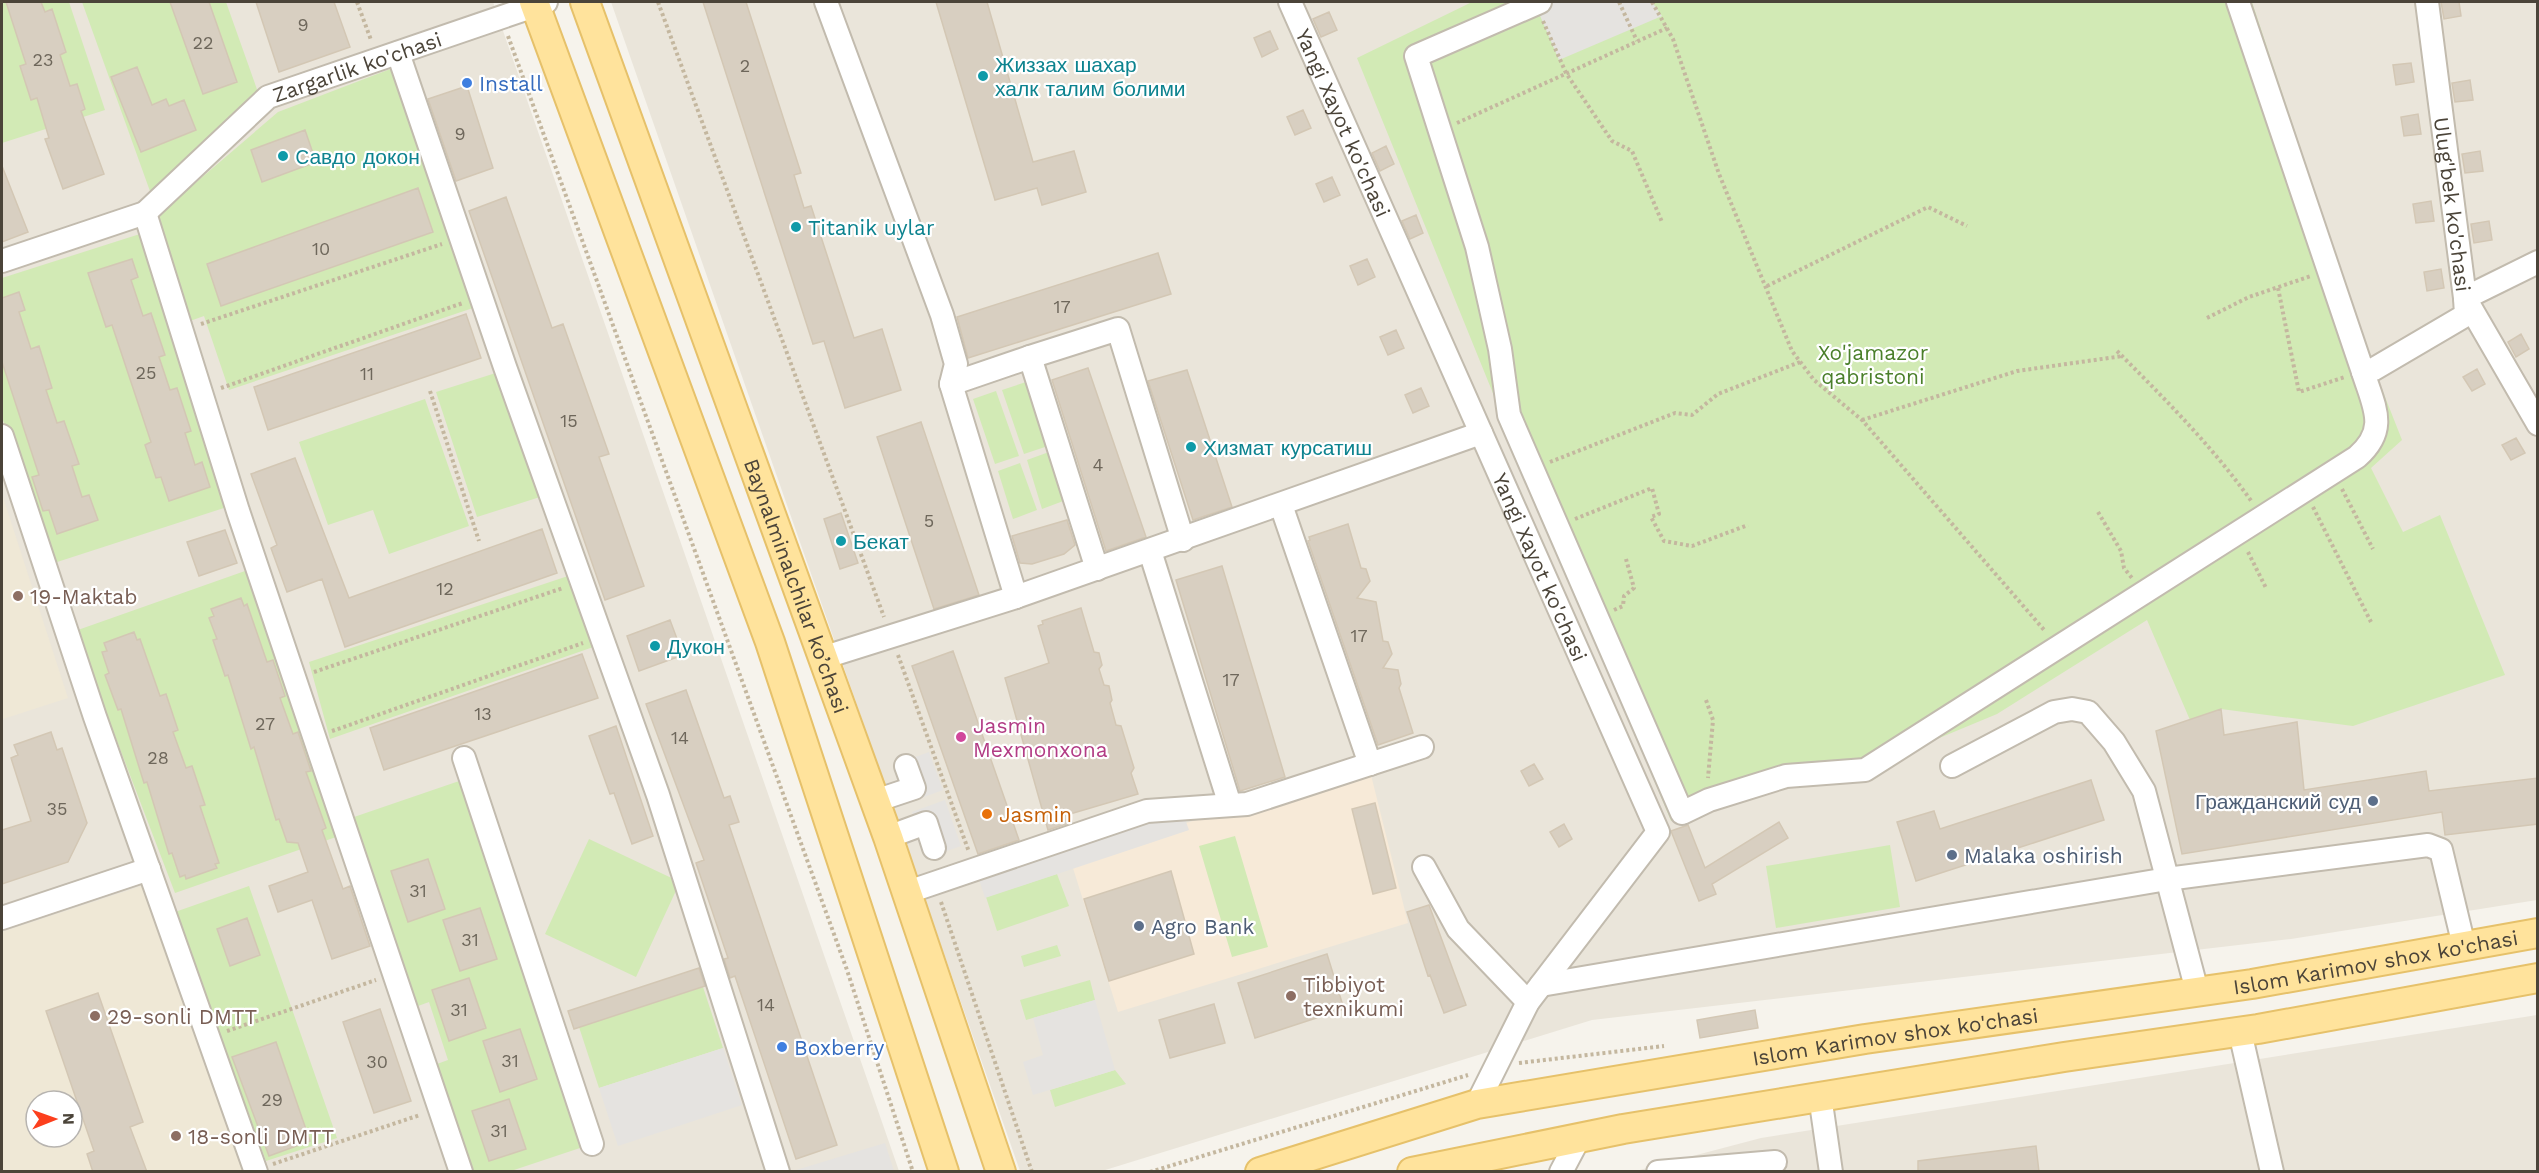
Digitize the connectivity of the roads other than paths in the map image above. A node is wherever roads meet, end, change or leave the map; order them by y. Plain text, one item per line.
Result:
1 (585, 2) edge
2 (826, 2) edge
3 (1290, 2) edge
4 (2238, 2) edge
5 (2427, 2) edge
6 (538, 3) edge
7 (1538, 3) edge
8 (388, 57) junction
9 (146, 213) junction
10 (2, 261) edge
11 (2538, 262) edge
12 (2465, 298) junction
13 (1030, 357) junction
14 (2363, 372) junction
15 (951, 384) junction
16 (2538, 424) edge
17 (1481, 433) junction
18 (2, 436) edge
19 (1281, 505) junction
20 (1183, 540) junction
21 (1150, 551) junction
22 (1097, 569) junction
23 (1016, 597) junction
24 (822, 658) junction
25 (1422, 747) dead end
26 (464, 758) dead end
27 (1370, 764) junction
28 (906, 766) dead end
29 (1952, 766) dead end
30 (875, 801) junction
31 (1230, 805) junction
32 (888, 837) junction
33 (934, 848) dead end
34 (1424, 867) dead end
35 (149, 869) junction
36 (2167, 879) junction
37 (908, 892) junction
38 (2, 918) edge
39 (2538, 933) edge
40 (2464, 946) junction
41 (2538, 978) edge
42 (2252, 984) junction
43 (2198, 991) junction
44 (1535, 993) junction
45 (2058, 1011) junction
46 (2249, 1031) junction
47 (2064, 1057) junction
48 (1820, 1096) junction
49 (1477, 1104) junction
50 (1579, 1138) junction
51 (592, 1144) dead end
52 (1775, 1162) dead end
53 (1421, 1170) edge
54 (256, 1171) edge
55 (461, 1172) edge
56 (778, 1172) edge
57 (944, 1172) edge
58 (1001, 1172) edge
59 (1260, 1172) edge
60 (1561, 1172) edge
61 (1658, 1172) edge
62 (1831, 1172) edge
63 (2272, 1172) edge

1 - 24 main road, Baynalminalchilar ko’chasi
2 - 15 street
3 - 17 street, Yangi Xayot ko'chasi
4 - 14 street
5 - 12 street, Ulug'bek ko'chasi
6 - 8 street, Zargarlik ko'chasi
6 - 57 main road, Baynalminalchilar ko’chasi
7 - 14 street
8 - 9 street, Zargarlik ko'chasi
8 - 56 street
9 - 10 street, Zargarlik ko'chasi
9 - 55 street
11 - 12 street
12 - 14 street
12 - 16 street, Ulug'bek ko'chasi
13 - 15 street
13 - 20 street
13 - 22 street
15 - 23 street
17 - 19 street
17 - 44 street, Yangi Xayot ko'chasi
18 - 35 street
19 - 20 street
19 - 27 street
20 - 21 street
21 - 22 street
21 - 31 street
22 - 23 street
23 - 24 street
24 - 30 main road, Baynalminalchilar ko’chasi
25 - 27 street
26 - 51 street
27 - 31 street
28 - 30 street
29 - 36 street
30 - 32 main road, Baynalminalchilar ko’chasi
31 - 37 street
32 - 33 street
32 - 37 main road, Baynalminalchilar ko’chasi
34 - 44 street
35 - 38 street
35 - 54 street
36 - 40 street
36 - 43 street
36 - 44 street
37 - 58 main road, Baynalminalchilar ko’chasi
39 - 40 main road, Islom Karimov shox ko'chasi
40 - 42 main road, Islom Karimov shox ko'chasi
41 - 46 main road
42 - 43 main road, Islom Karimov shox ko'chasi
42 - 46 main road
43 - 45 main road, Islom Karimov shox ko'chasi
44 - 49 street, Yangi Xayot ko'chasi
45 - 47 main road
45 - 49 main road, Islom Karimov shox ko'chasi
46 - 47 main road
46 - 63 street
47 - 48 main road
48 - 50 main road
48 - 62 street
49 - 59 main road, Islom Karimov shox ko'chasi
50 - 53 main road
50 - 60 street
52 - 61 street

